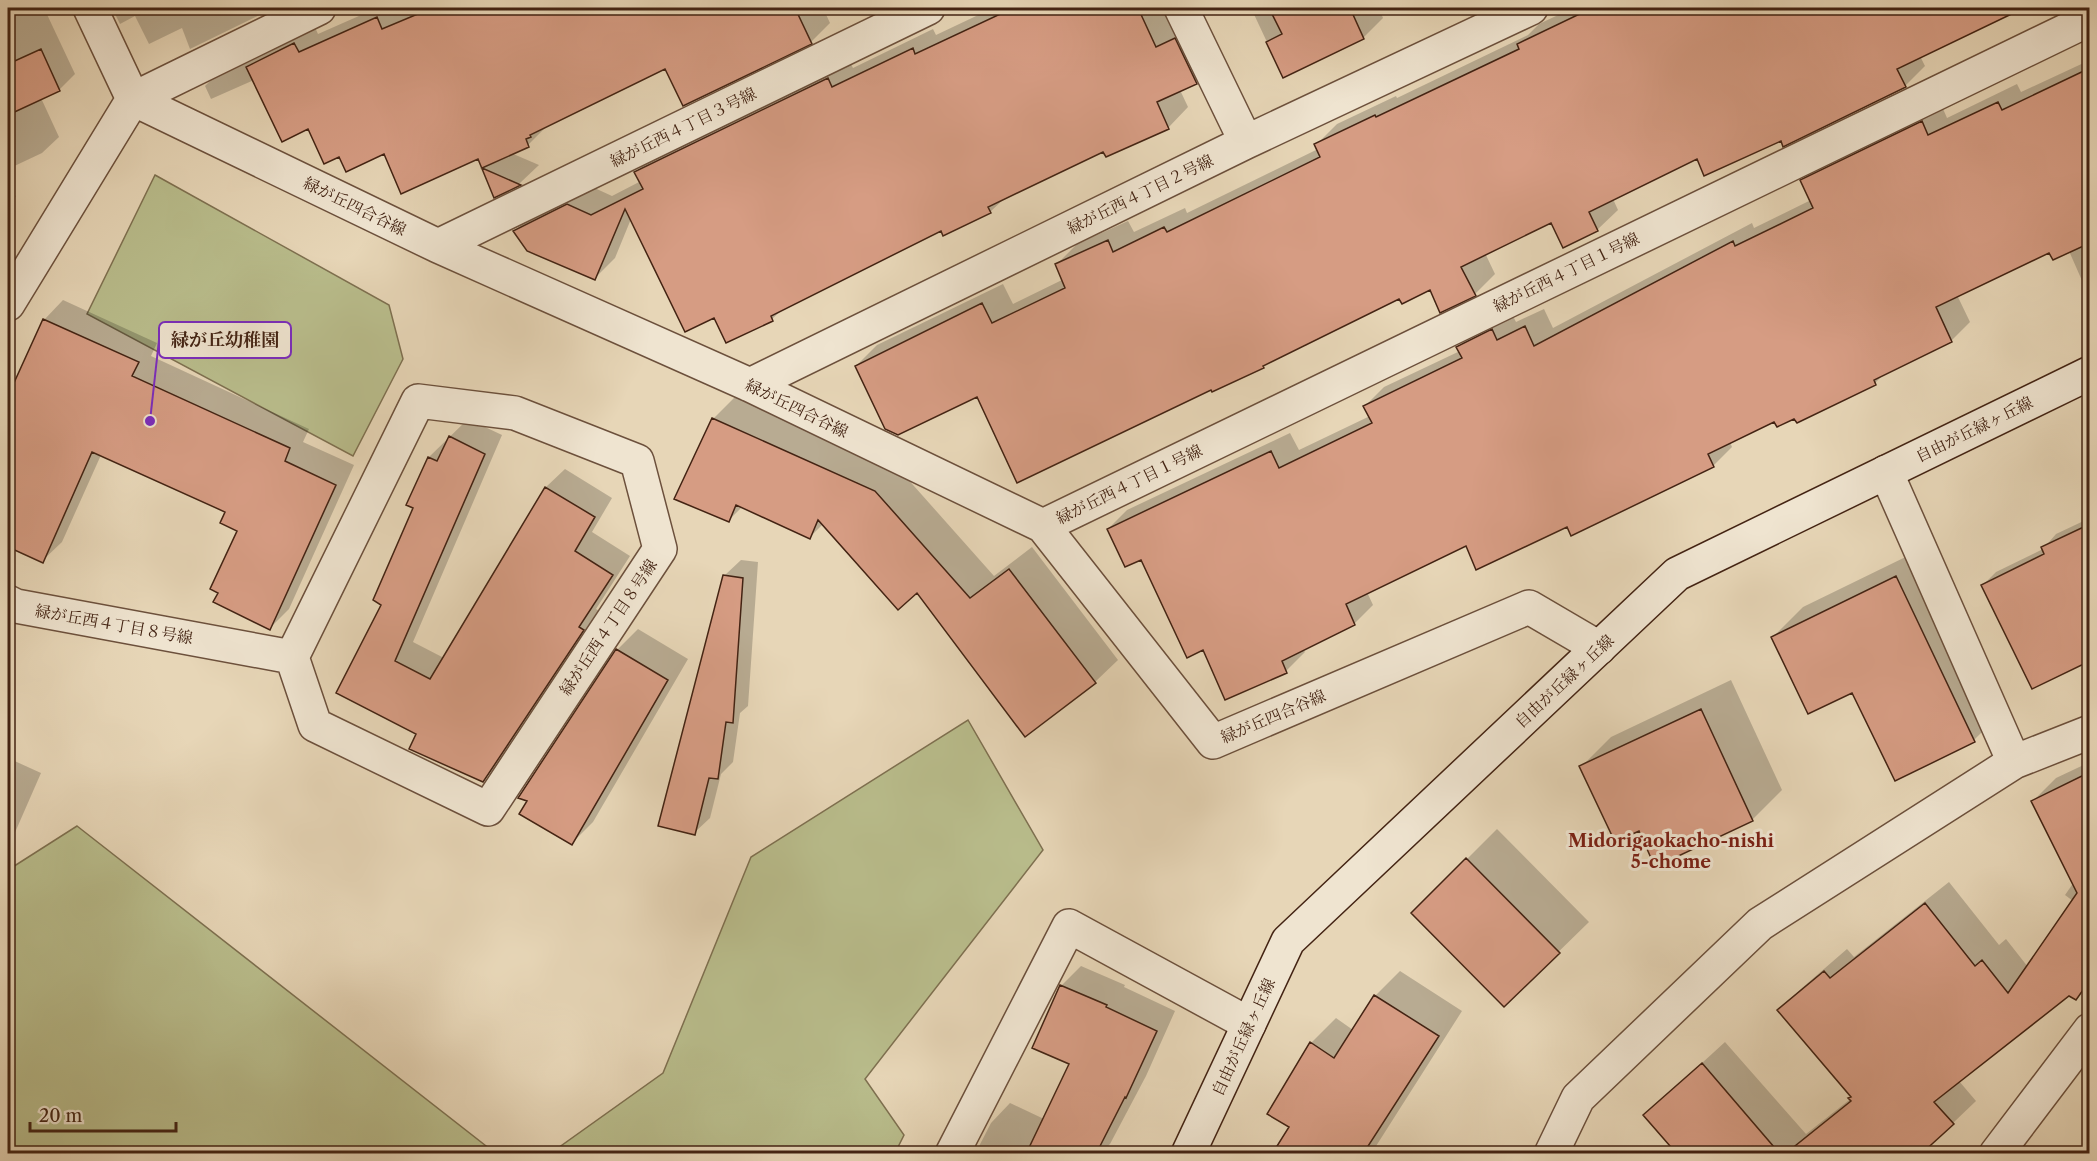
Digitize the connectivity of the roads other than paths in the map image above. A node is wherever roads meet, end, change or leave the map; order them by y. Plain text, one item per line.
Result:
1 (90, 8) edge
2 (319, 8) edge
3 (928, 8) edge
4 (1181, 8) edge
5 (1531, 8) edge
6 (2090, 19) edge
7 (133, 99) junction
8 (1246, 142) junction
9 (438, 246) junction
10 (9, 298) edge
11 (2090, 373) edge
12 (750, 385) junction
13 (1886, 472) junction
14 (1043, 526) junction
15 (8, 602) edge
16 (1599, 648) junction
17 (292, 657) junction
18 (2090, 732) edge
19 (2014, 762) junction
20 (1249, 1024) junction
21 (2090, 1029) edge
22 (952, 1154) edge
23 (1188, 1154) edge
24 (1551, 1154) edge
25 (1996, 1154) edge

1 - 7 street
2 - 7 street
3 - 9 street, 緑が丘西４丁目３号線
4 - 8 street
5 - 8 street, 緑が丘西４丁目２号線
6 - 14 street, 緑が丘西４丁目１号線
7 - 9 street, 緑が丘四合谷線
7 - 10 street
8 - 12 street, 緑が丘西４丁目２号線
9 - 12 street, 緑が丘四合谷線
11 - 13 street, 自由が丘緑ヶ丘線
12 - 14 street, 緑が丘四合谷線
13 - 16 street, 自由が丘緑ヶ丘線
13 - 19 street
14 - 16 street, 緑が丘四合谷線
15 - 17 street, 緑が丘西４丁目８号線
16 - 20 street, 自由が丘緑ヶ丘線
17 - 17 street, 緑が丘西４丁目８号線
18 - 19 street
19 - 24 street
20 - 22 street
20 - 23 street, 自由が丘緑ヶ丘線
21 - 25 street

